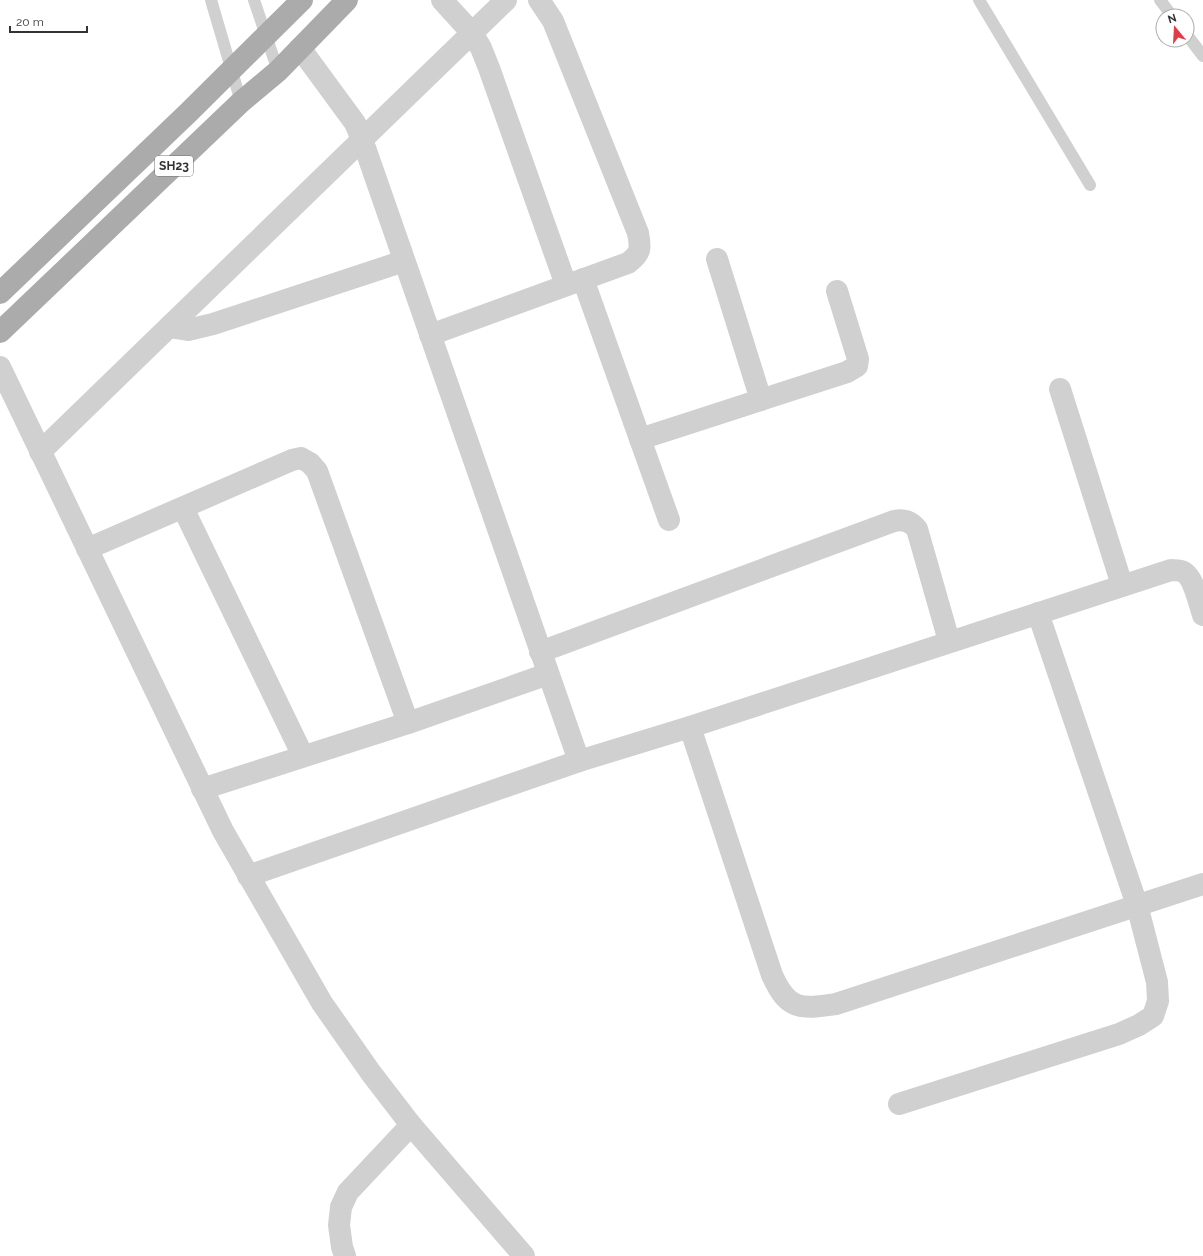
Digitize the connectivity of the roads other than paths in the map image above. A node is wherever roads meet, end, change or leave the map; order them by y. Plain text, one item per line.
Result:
1 (211, 0) edge
2 (254, 0) edge
3 (302, 0) edge
4 (347, 0) edge
5 (442, 0) edge
6 (506, 0) edge
7 (539, 0) edge
8 (979, 0) edge
9 (472, 33) junction
10 (266, 37) junction
11 (1195, 46) edge
12 (300, 48) junction
13 (1203, 56) edge
14 (232, 70) junction
15 (278, 71) junction
16 (241, 102) junction
17 (362, 139) junction
18 (1090, 184) dead end
19 (717, 259) dead end
20 (404, 261) junction
21 (574, 282) junction
22 (837, 291) dead end
23 (0, 293) edge
24 (169, 327) junction
25 (0, 332) edge
26 (430, 335) junction
27 (0, 367) edge
28 (1060, 389) dead end
29 (762, 400) junction
30 (640, 439) junction
31 (40, 452) junction
32 (183, 508) junction
33 (669, 520) dead end
34 (87, 549) junction
35 (1122, 585) junction
36 (1038, 613) junction
37 (1203, 615) edge
38 (949, 641) junction
39 (540, 652) junction
40 (548, 674) junction
41 (408, 723) junction
42 (690, 726) junction
43 (303, 756) junction
44 (579, 761) junction
45 (202, 789) junction
46 (248, 876) junction
47 (1203, 884) edge
48 (1137, 905) junction
49 (899, 1104) dead end
50 (411, 1125) junction
51 (345, 1256) edge
52 (524, 1256) edge

1 - 14 lane
2 - 10 lane
3 - 10 main road, SH23
4 - 12 main road, SH23
5 - 9 street
6 - 9 street
7 - 21 street
8 - 18 lane
9 - 17 street
9 - 21 street
10 - 14 main road, SH23
10 - 15 lane
11 - 13 lane
12 - 15 main road, SH23
12 - 17 street
14 - 16 lane
14 - 23 main road, SH23
15 - 16 main road, SH23
16 - 25 main road, SH23
17 - 20 street
17 - 24 street
19 - 29 street
20 - 24 street
20 - 26 street
21 - 26 street
21 - 30 street
22 - 29 street
24 - 31 street
26 - 39 street
27 - 31 street
28 - 35 street
29 - 30 street
30 - 33 street
31 - 34 street
32 - 34 street
32 - 41 street
32 - 43 street
34 - 45 street
35 - 36 street
35 - 37 street
36 - 38 street
36 - 48 street
38 - 39 street
38 - 42 street
39 - 40 street
40 - 41 street
40 - 44 street
41 - 43 street
42 - 44 street
42 - 48 street
43 - 45 street
44 - 46 street
45 - 46 street
46 - 50 street
47 - 48 street
48 - 49 street
50 - 51 street
50 - 52 street

